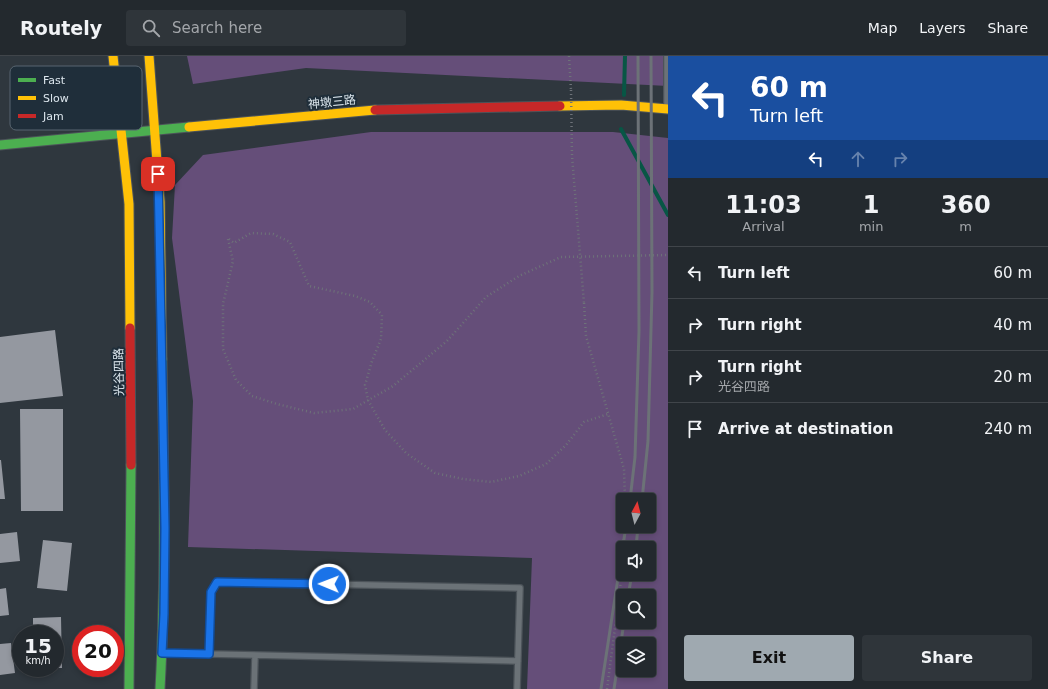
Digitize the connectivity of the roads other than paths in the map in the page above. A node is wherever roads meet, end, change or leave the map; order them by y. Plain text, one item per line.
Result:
1 (113, 56) edge
2 (149, 56) edge
3 (667, 56) edge
4 (114, 66) edge
5 (668, 109) edge
6 (120, 130) edge
7 (156, 132) junction
8 (120, 135) junction
9 (0, 145) edge
10 (162, 653) junction
11 (209, 654) junction
12 (255, 656) junction
13 (518, 661) junction
14 (129, 689) edge
15 (160, 689) edge
16 (254, 689) edge
17 (517, 689) edge

1 - 4 main road, 光谷四路
2 - 7 main road
3 - 5 lane
5 - 7 main road, 神墩三路
6 - 8 main road, 光谷四路
7 - 8 main road, 神墩三路
7 - 10 main road
8 - 9 main road, 神墩三路
8 - 14 main road, 光谷四路
10 - 11 lane
10 - 15 main road
11 - 12 lane
11 - 13 lane
12 - 13 lane
12 - 16 lane
13 - 17 lane

